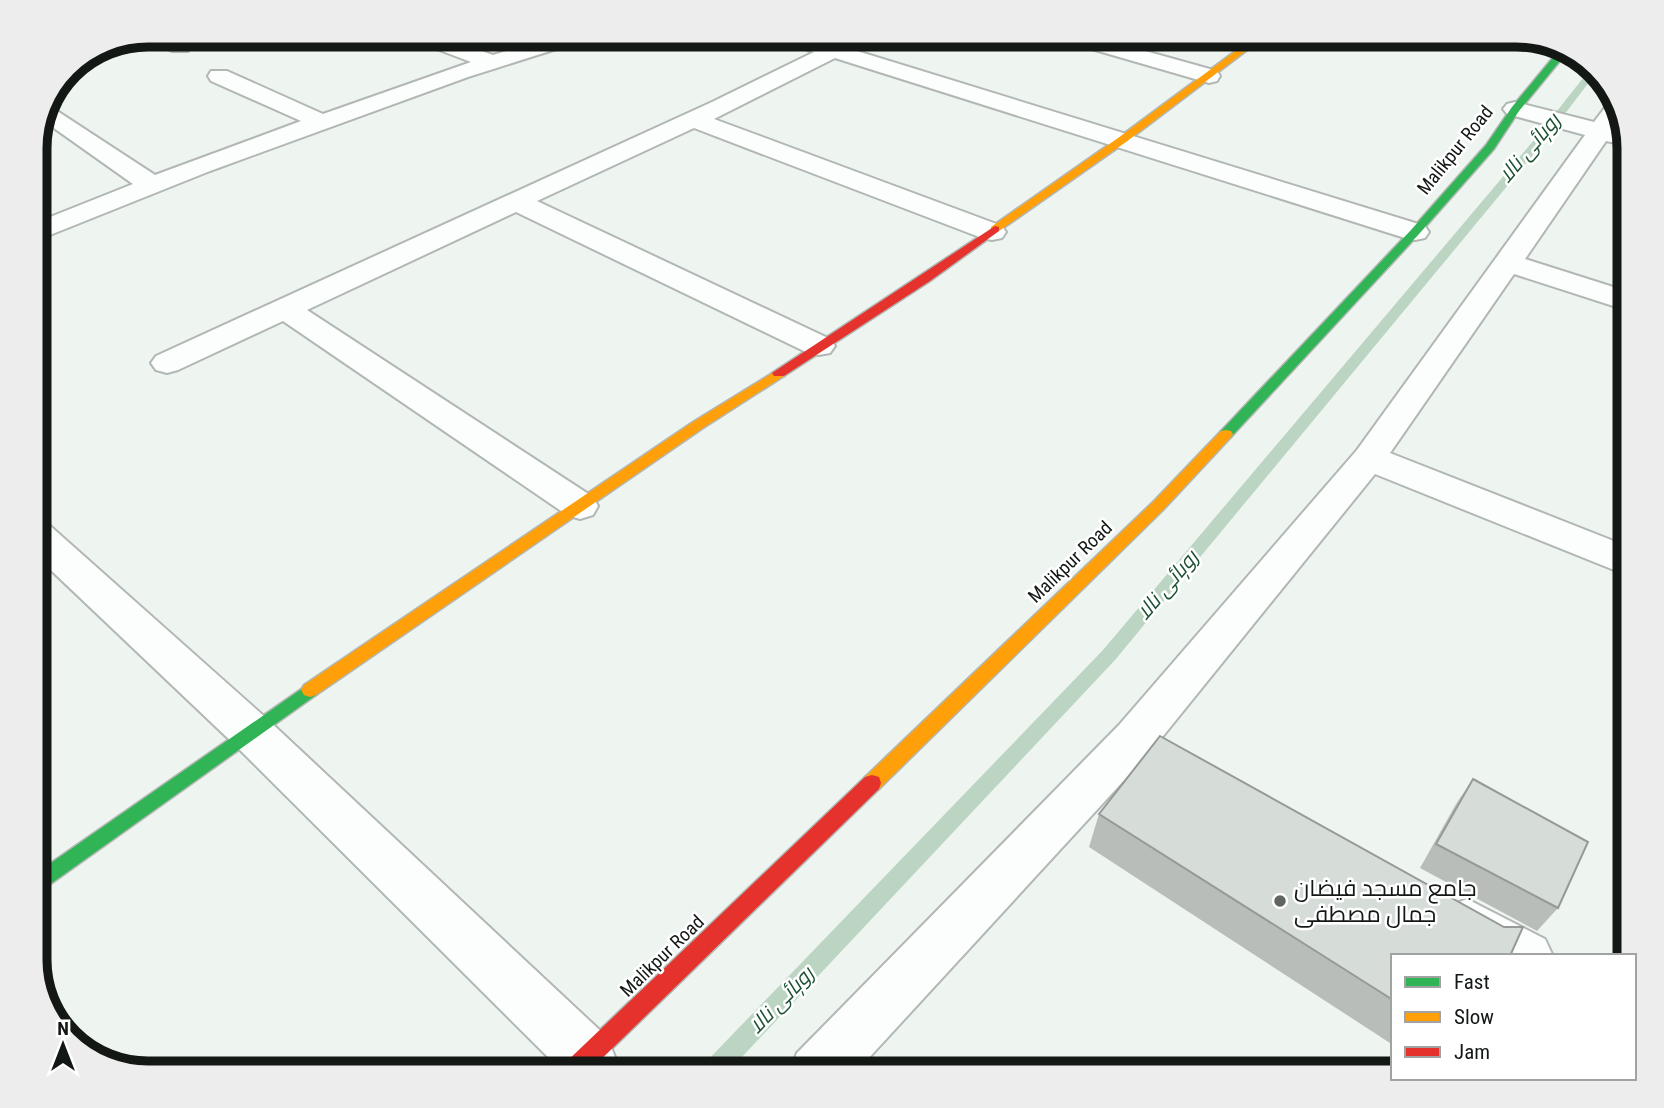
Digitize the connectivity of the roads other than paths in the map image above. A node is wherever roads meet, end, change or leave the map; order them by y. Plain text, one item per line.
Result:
1 (451, 47) edge
2 (542, 47) edge
3 (820, 47) edge
4 (1106, 47) edge
5 (1247, 47) edge
6 (833, 51) junction
7 (1558, 57) edge
8 (493, 62) junction
9 (219, 76) dead end
10 (1209, 76) junction
11 (1515, 109) junction
12 (53, 116) edge
13 (692, 119) junction
14 (322, 122) junction
15 (1603, 125) edge
16 (1122, 140) junction
17 (153, 186) junction
18 (515, 201) junction
19 (47, 228) edge
20 (992, 232) junction
21 (1415, 232) junction
22 (1506, 262) junction
23 (1617, 298) edge
24 (284, 308) junction
25 (819, 346) junction
26 (167, 363) dead end
27 (1369, 458) junction
28 (580, 506) junction
29 (47, 544) edge
30 (1617, 557) edge
31 (250, 731) junction
32 (47, 877) edge
33 (1432, 903) edge
34 (1523, 954) edge
35 (575, 1061) edge
36 (583, 1061) edge
37 (829, 1061) edge

1 - 8 street
2 - 8 street
3 - 6 street
4 - 10 street
5 - 10 street
6 - 13 street
6 - 16 street
7 - 11 street, Malikpur Road
8 - 14 street
9 - 14 street
10 - 16 street
11 - 15 street
11 - 21 street, Malikpur Road
12 - 17 street
13 - 18 street
13 - 20 street
14 - 17 street
15 - 22 street
16 - 20 street
16 - 21 street
17 - 19 street
18 - 24 street
18 - 25 street
20 - 25 street
21 - 36 street, Malikpur Road
22 - 23 street
22 - 27 street
24 - 26 street
24 - 28 street
25 - 28 street
27 - 30 street
27 - 37 street
28 - 31 street
29 - 31 street
31 - 32 street
31 - 35 street
33 - 34 street

